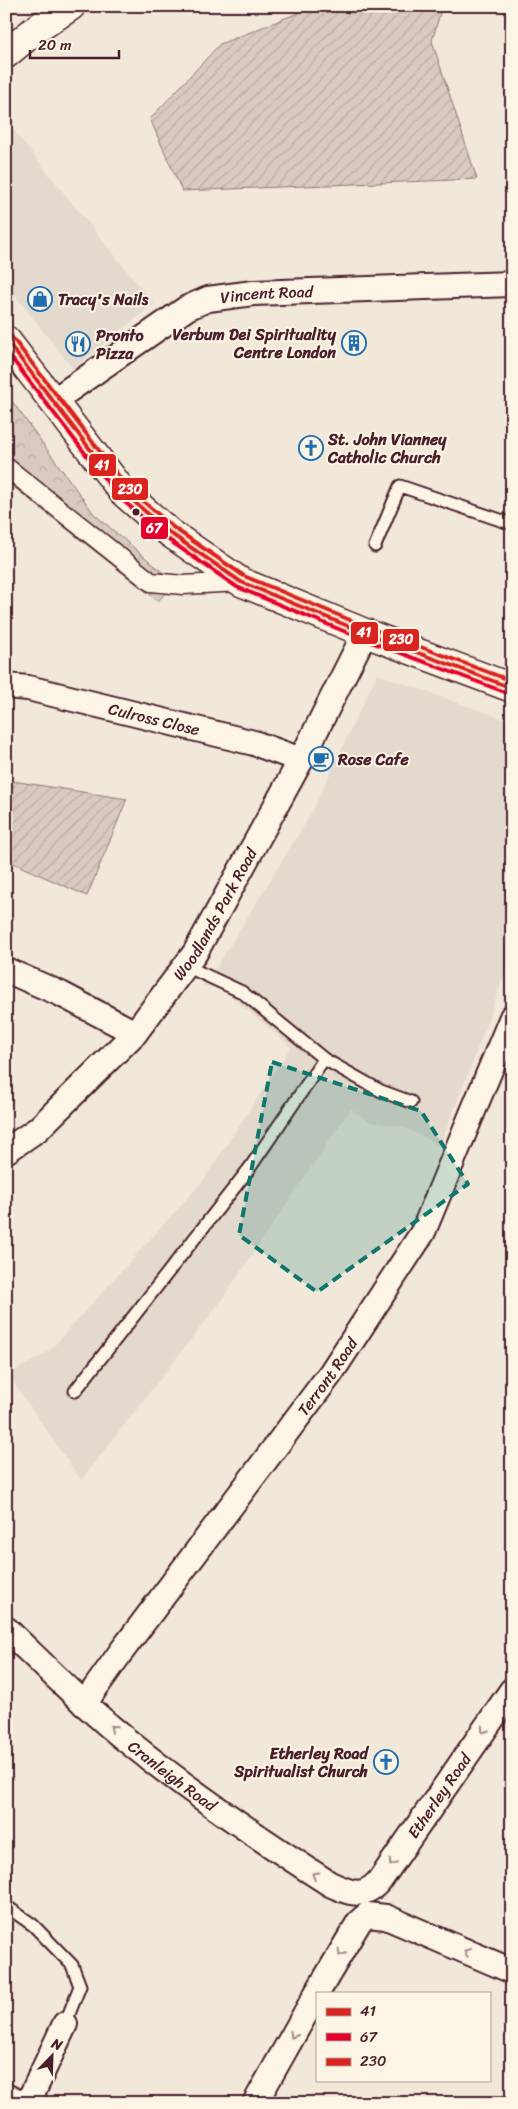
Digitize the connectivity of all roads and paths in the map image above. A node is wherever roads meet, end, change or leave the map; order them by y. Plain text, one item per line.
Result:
1 (71, 6) edge
2 (6, 54) edge
3 (512, 284) edge
4 (6, 340) edge
5 (52, 401) junction
6 (6, 467) edge
7 (512, 524) edge
8 (374, 546) dead end
9 (241, 582) junction
10 (365, 633) junction
11 (6, 686) edge
12 (512, 688) edge
13 (302, 760) junction
14 (186, 966) junction
15 (6, 970) edge
16 (512, 1017) edge
17 (135, 1034) junction
18 (324, 1059) junction
19 (411, 1102) dead end
20 (6, 1151) edge
21 (75, 1391) dead end
22 (6, 1629) edge
23 (512, 1690) edge
24 (84, 1704) junction
25 (363, 1904) junction
26 (6, 1906) edge
27 (512, 1971) edge
28 (318, 1992) edge
29 (316, 1995) edge
30 (64, 2024) joint
31 (6, 2096) edge
32 (19, 2103) edge
33 (28, 2103) edge
34 (255, 2103) edge

1 - 2 main road
3 - 5 street, Vincent Road
4 - 5 main road
5 - 9 main road
6 - 9 street
7 - 8 lane
9 - 10 main road
10 - 12 main road
10 - 13 street, Woodlands Park Road
11 - 13 street, Culross Close
13 - 14 street, Woodlands Park Road
14 - 17 street, Woodlands Park Road
14 - 18 lane
15 - 17 street
16 - 24 street, Terront Road
17 - 20 street, Woodlands Park Road
18 - 19 lane
18 - 21 lane
22 - 24 street, Cranleigh Road
23 -> 25 street, Etherley Road
25 -> 24 street, Cranleigh Road
27 -> 25 street, Cranleigh Road
25 -> 28 street, Etherley Road
26 - 30 lane
29 -> 34 street, Etherley Road
30 - 33 street
31 - 32 street

